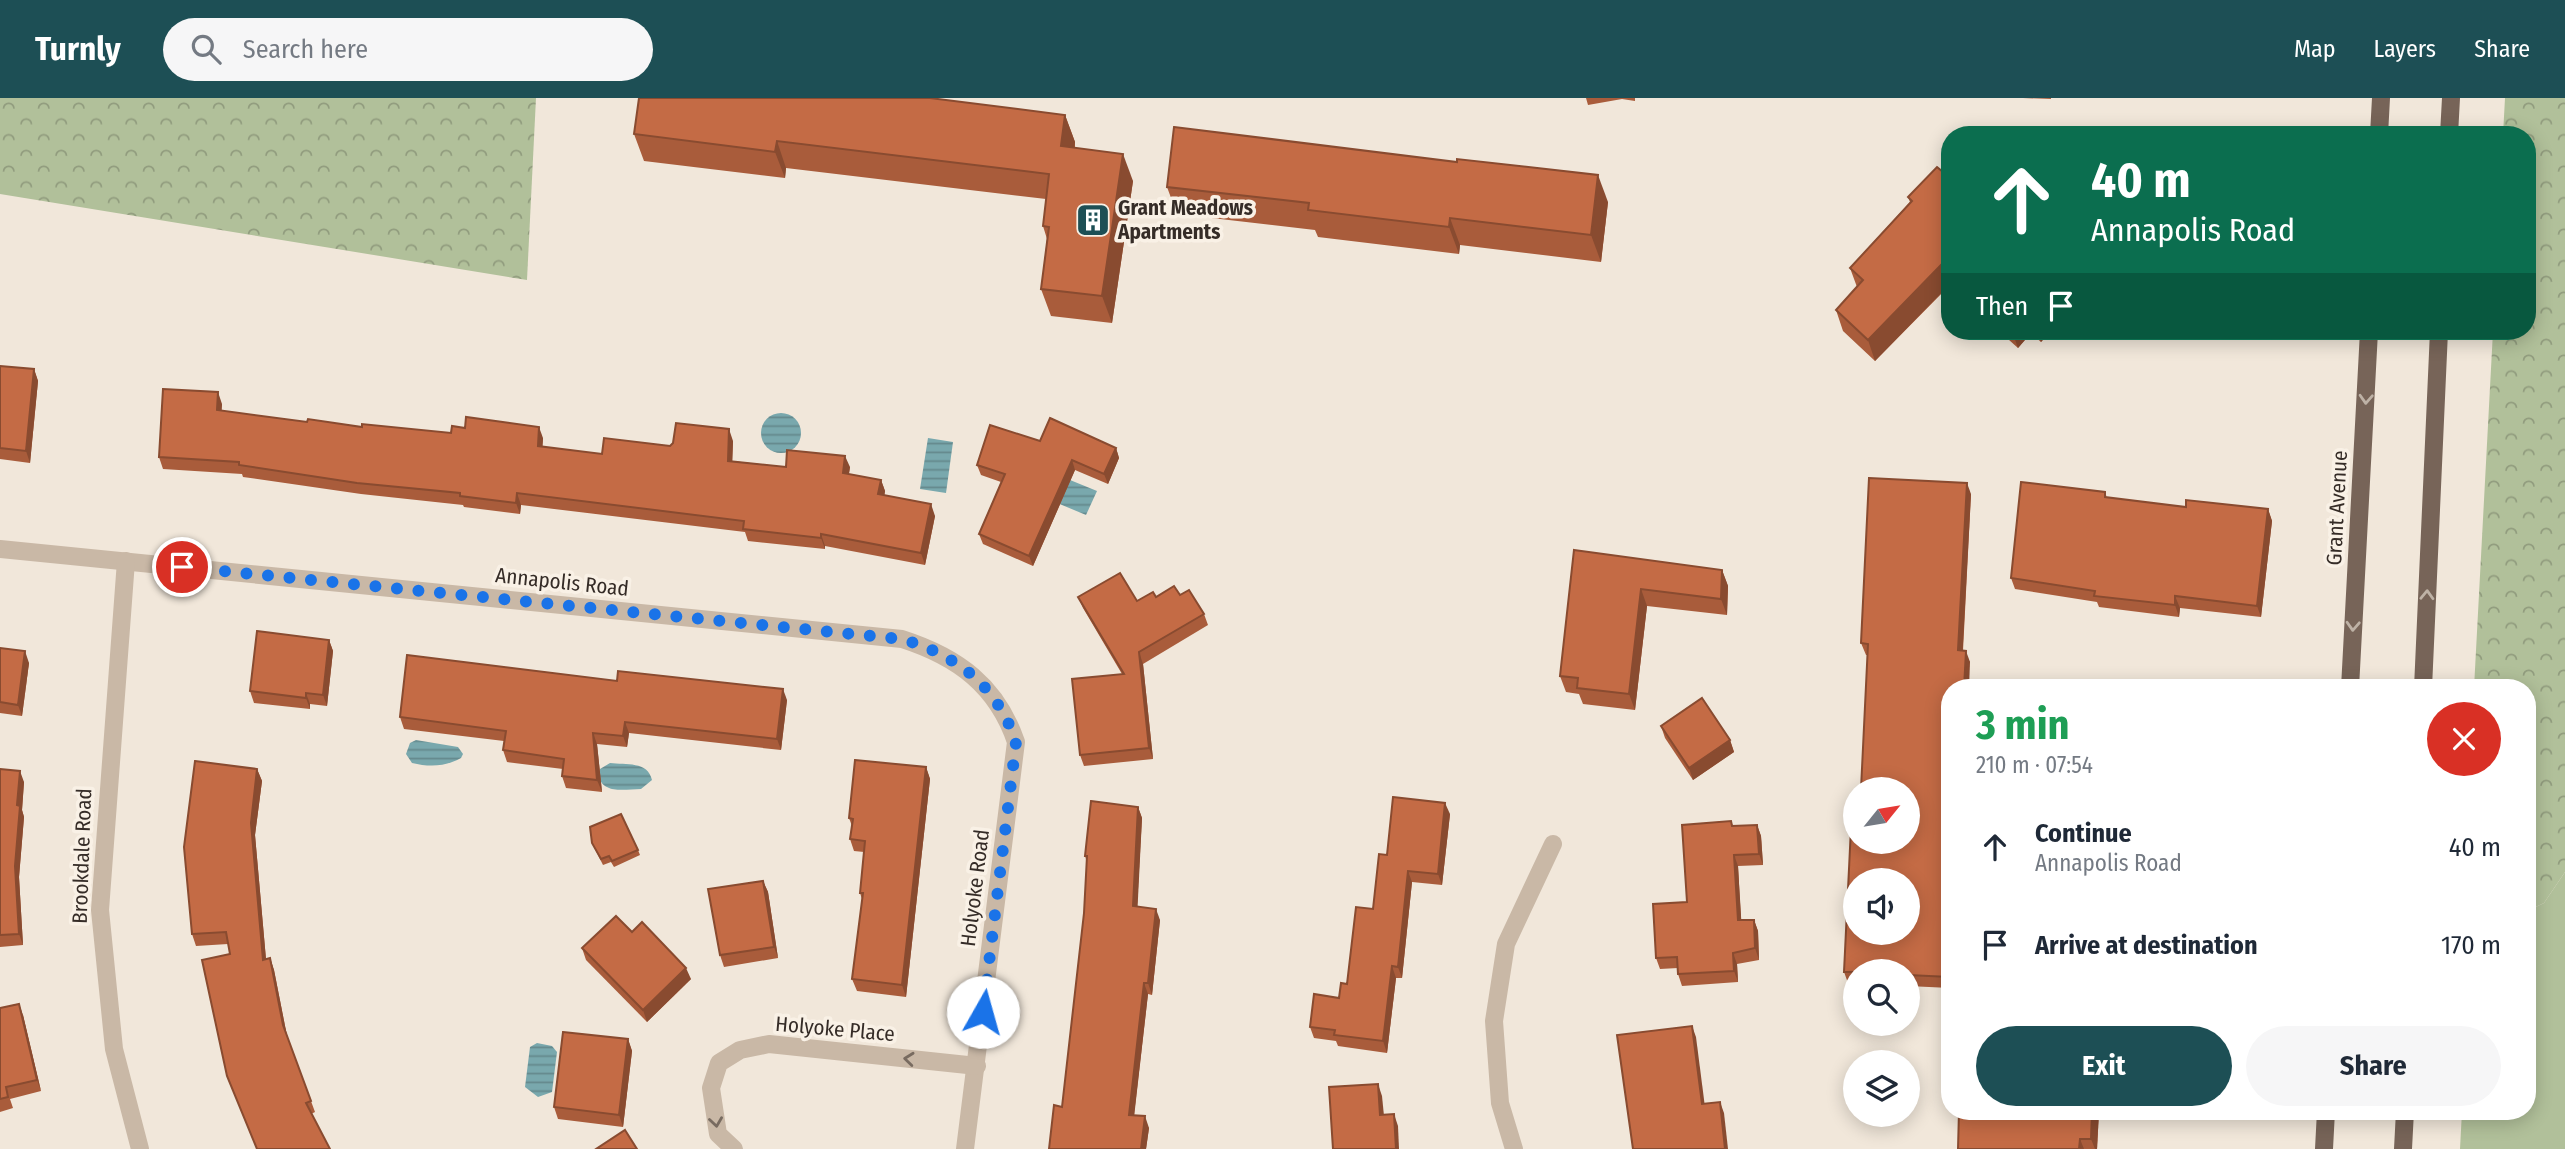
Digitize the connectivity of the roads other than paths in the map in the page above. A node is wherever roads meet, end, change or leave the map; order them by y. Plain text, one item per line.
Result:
1 (2381, 98) edge
2 (2451, 98) edge
3 (2379, 126) edge
4 (2449, 126) edge
5 (2369, 340) edge
6 (2439, 340) edge
7 (0, 549) edge
8 (126, 561) junction
9 (2350, 679) edge
10 (2423, 679) edge
11 (1009, 799) joint
12 (1553, 844) dead end
13 (976, 1066) junction
14 (2326, 1120) edge
15 (2405, 1120) edge
16 (140, 1149) edge
17 (734, 1149) edge
18 (965, 1149) edge
19 (1514, 1149) edge
20 (2324, 1149) edge
21 (2403, 1149) edge

1 - 3 main road
2 - 4 main road
5 -> 9 main road, Grant Avenue
10 -> 6 main road
7 - 8 street, Annapolis Road
8 - 11 street, Annapolis Road
8 - 16 street, Brookdale Road
11 - 13 street, Holyoke Road
12 - 19 street
13 -> 17 street, Holyoke Place
13 - 18 street, Holyoke Road
14 - 20 main road
15 - 21 main road

